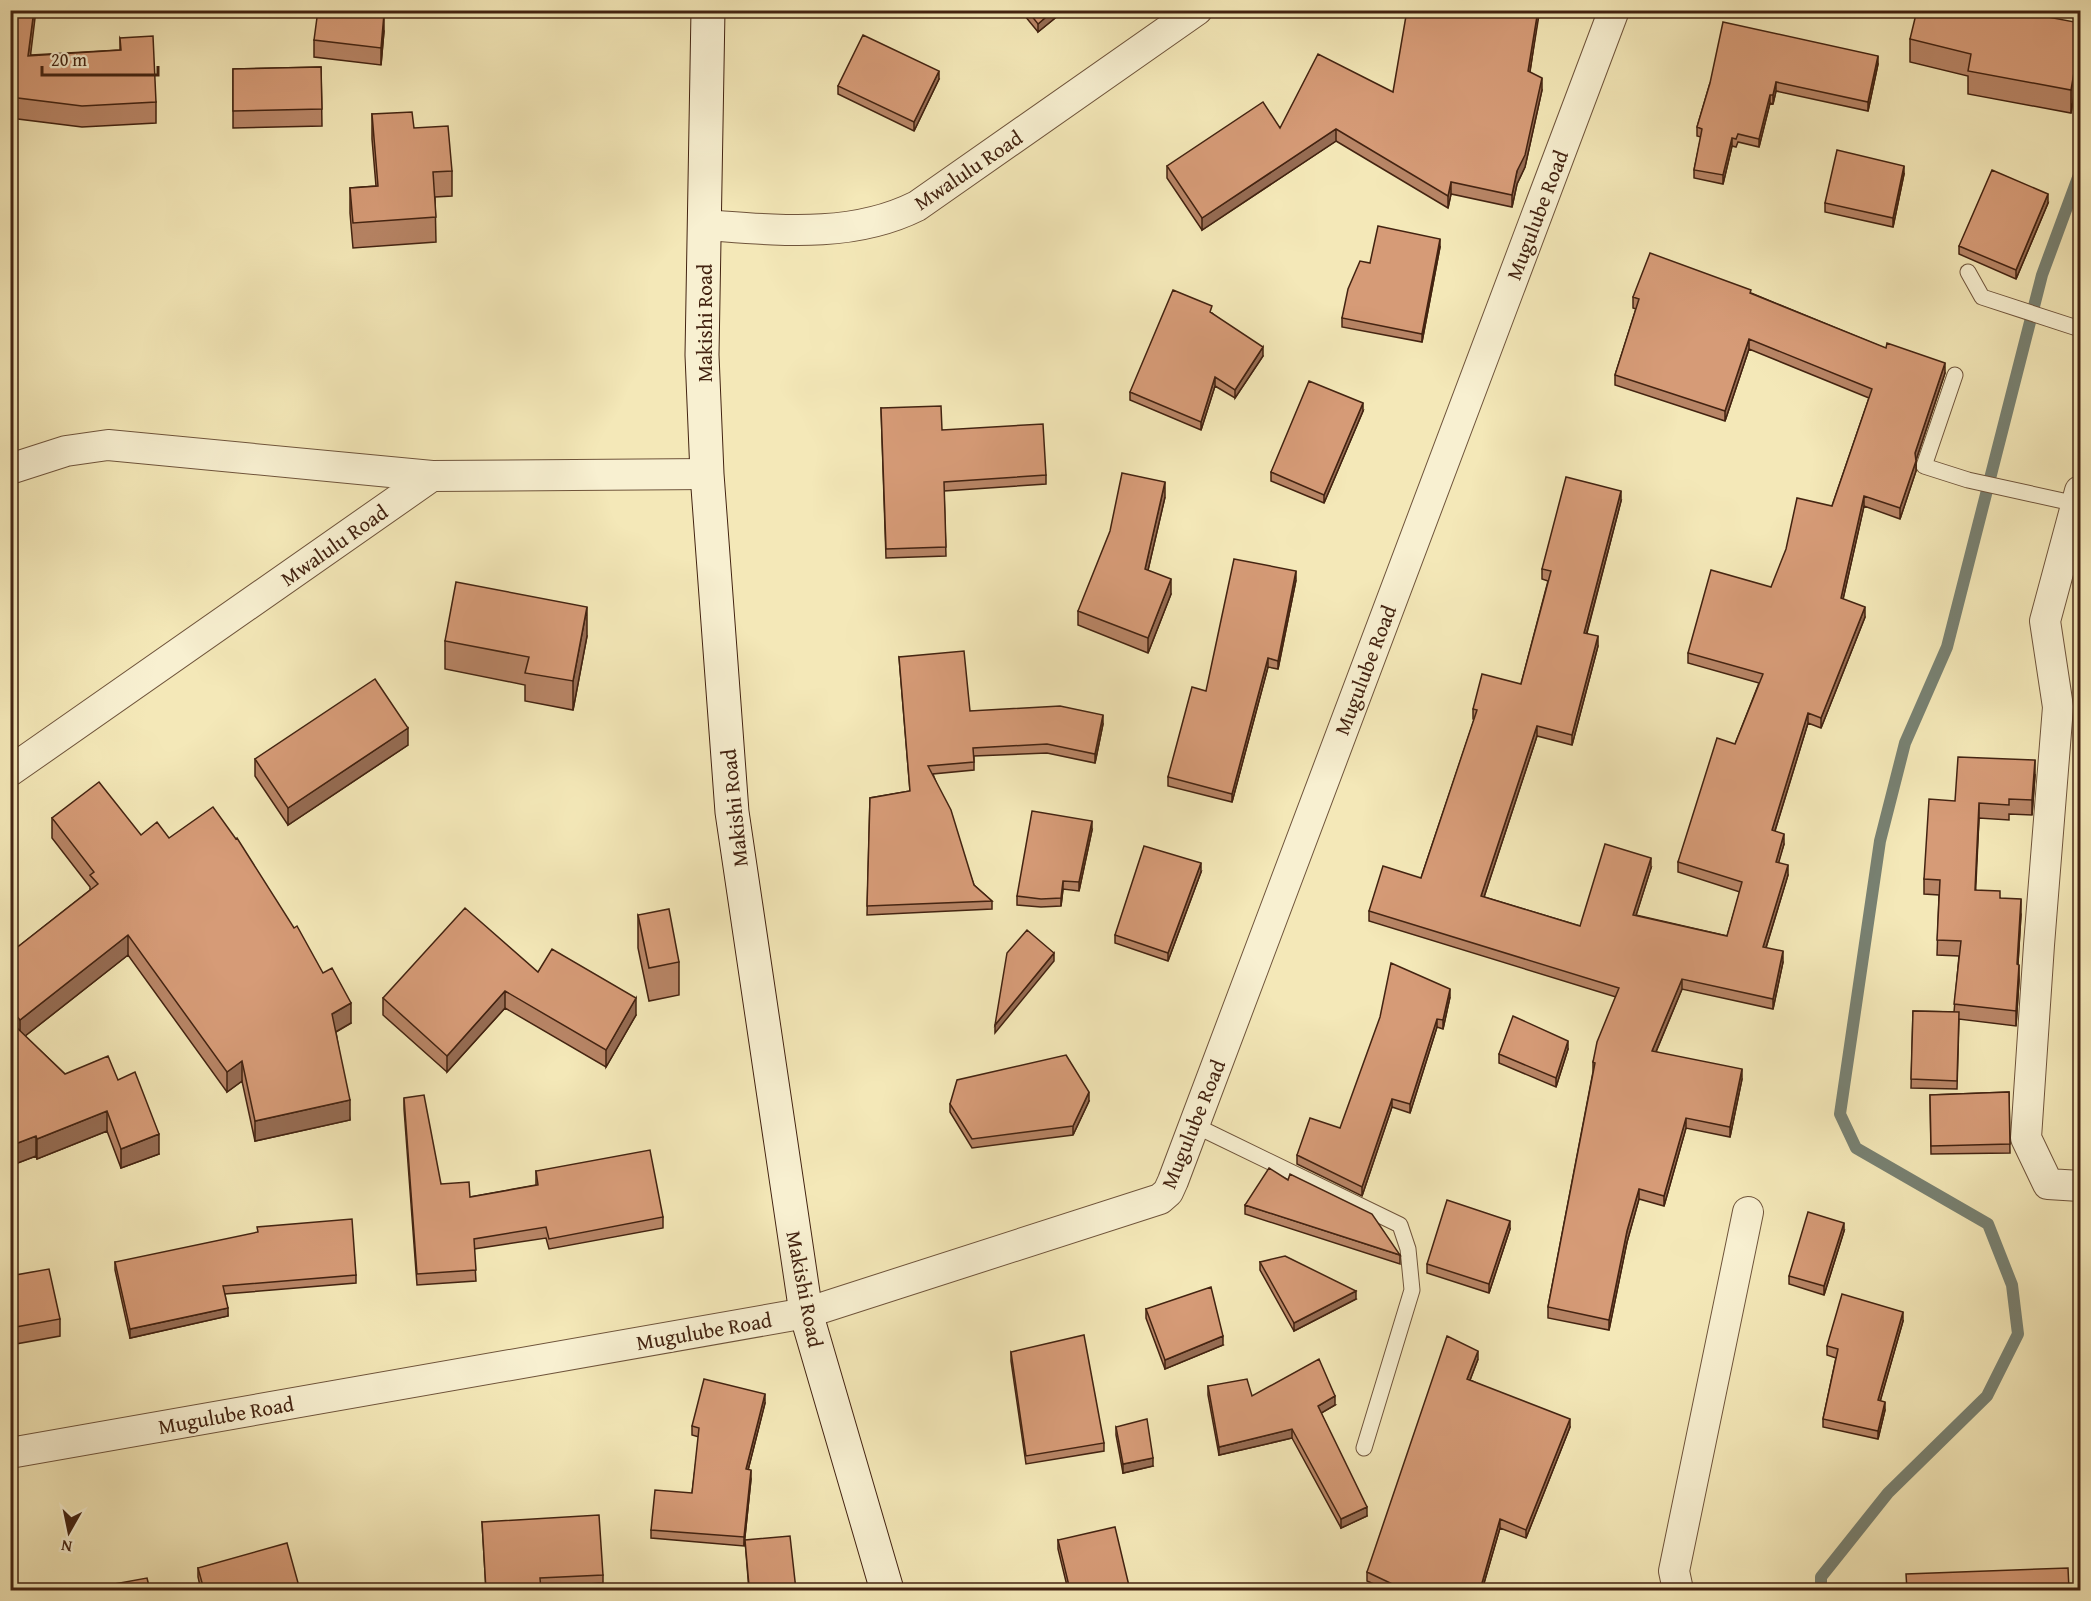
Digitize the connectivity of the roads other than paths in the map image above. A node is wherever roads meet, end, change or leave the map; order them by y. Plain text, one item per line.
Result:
1 (708, 10) edge
2 (1197, 10) edge
3 (1614, 10) edge
4 (705, 225) junction
5 (1968, 272) dead end
6 (2080, 329) edge
7 (1955, 375) dead end
8 (10, 469) edge
9 (707, 474) junction
10 (432, 476) junction
11 (2079, 497) edge
12 (10, 771) edge
13 (1194, 1125) junction
14 (2080, 1186) edge
15 (1748, 1212) dead end
16 (806, 1313) junction
17 (1364, 1448) dead end
18 (10, 1454) edge
19 (887, 1590) edge
20 (1678, 1590) edge

1 - 4 main road, Makishi Road
2 - 4 street, Mwalulu Road
3 - 13 street, Mugulube Road
4 - 9 main road, Makishi Road
5 - 6 lane
7 - 11 lane
8 - 10 street
9 - 10 street
9 - 16 main road, Makishi Road
10 - 12 street, Mwalulu Road
11 - 14 street
13 - 16 street, Mugulube Road
13 - 17 lane
15 - 20 street
16 - 18 street, Mugulube Road
16 - 19 main road, Makishi Road

